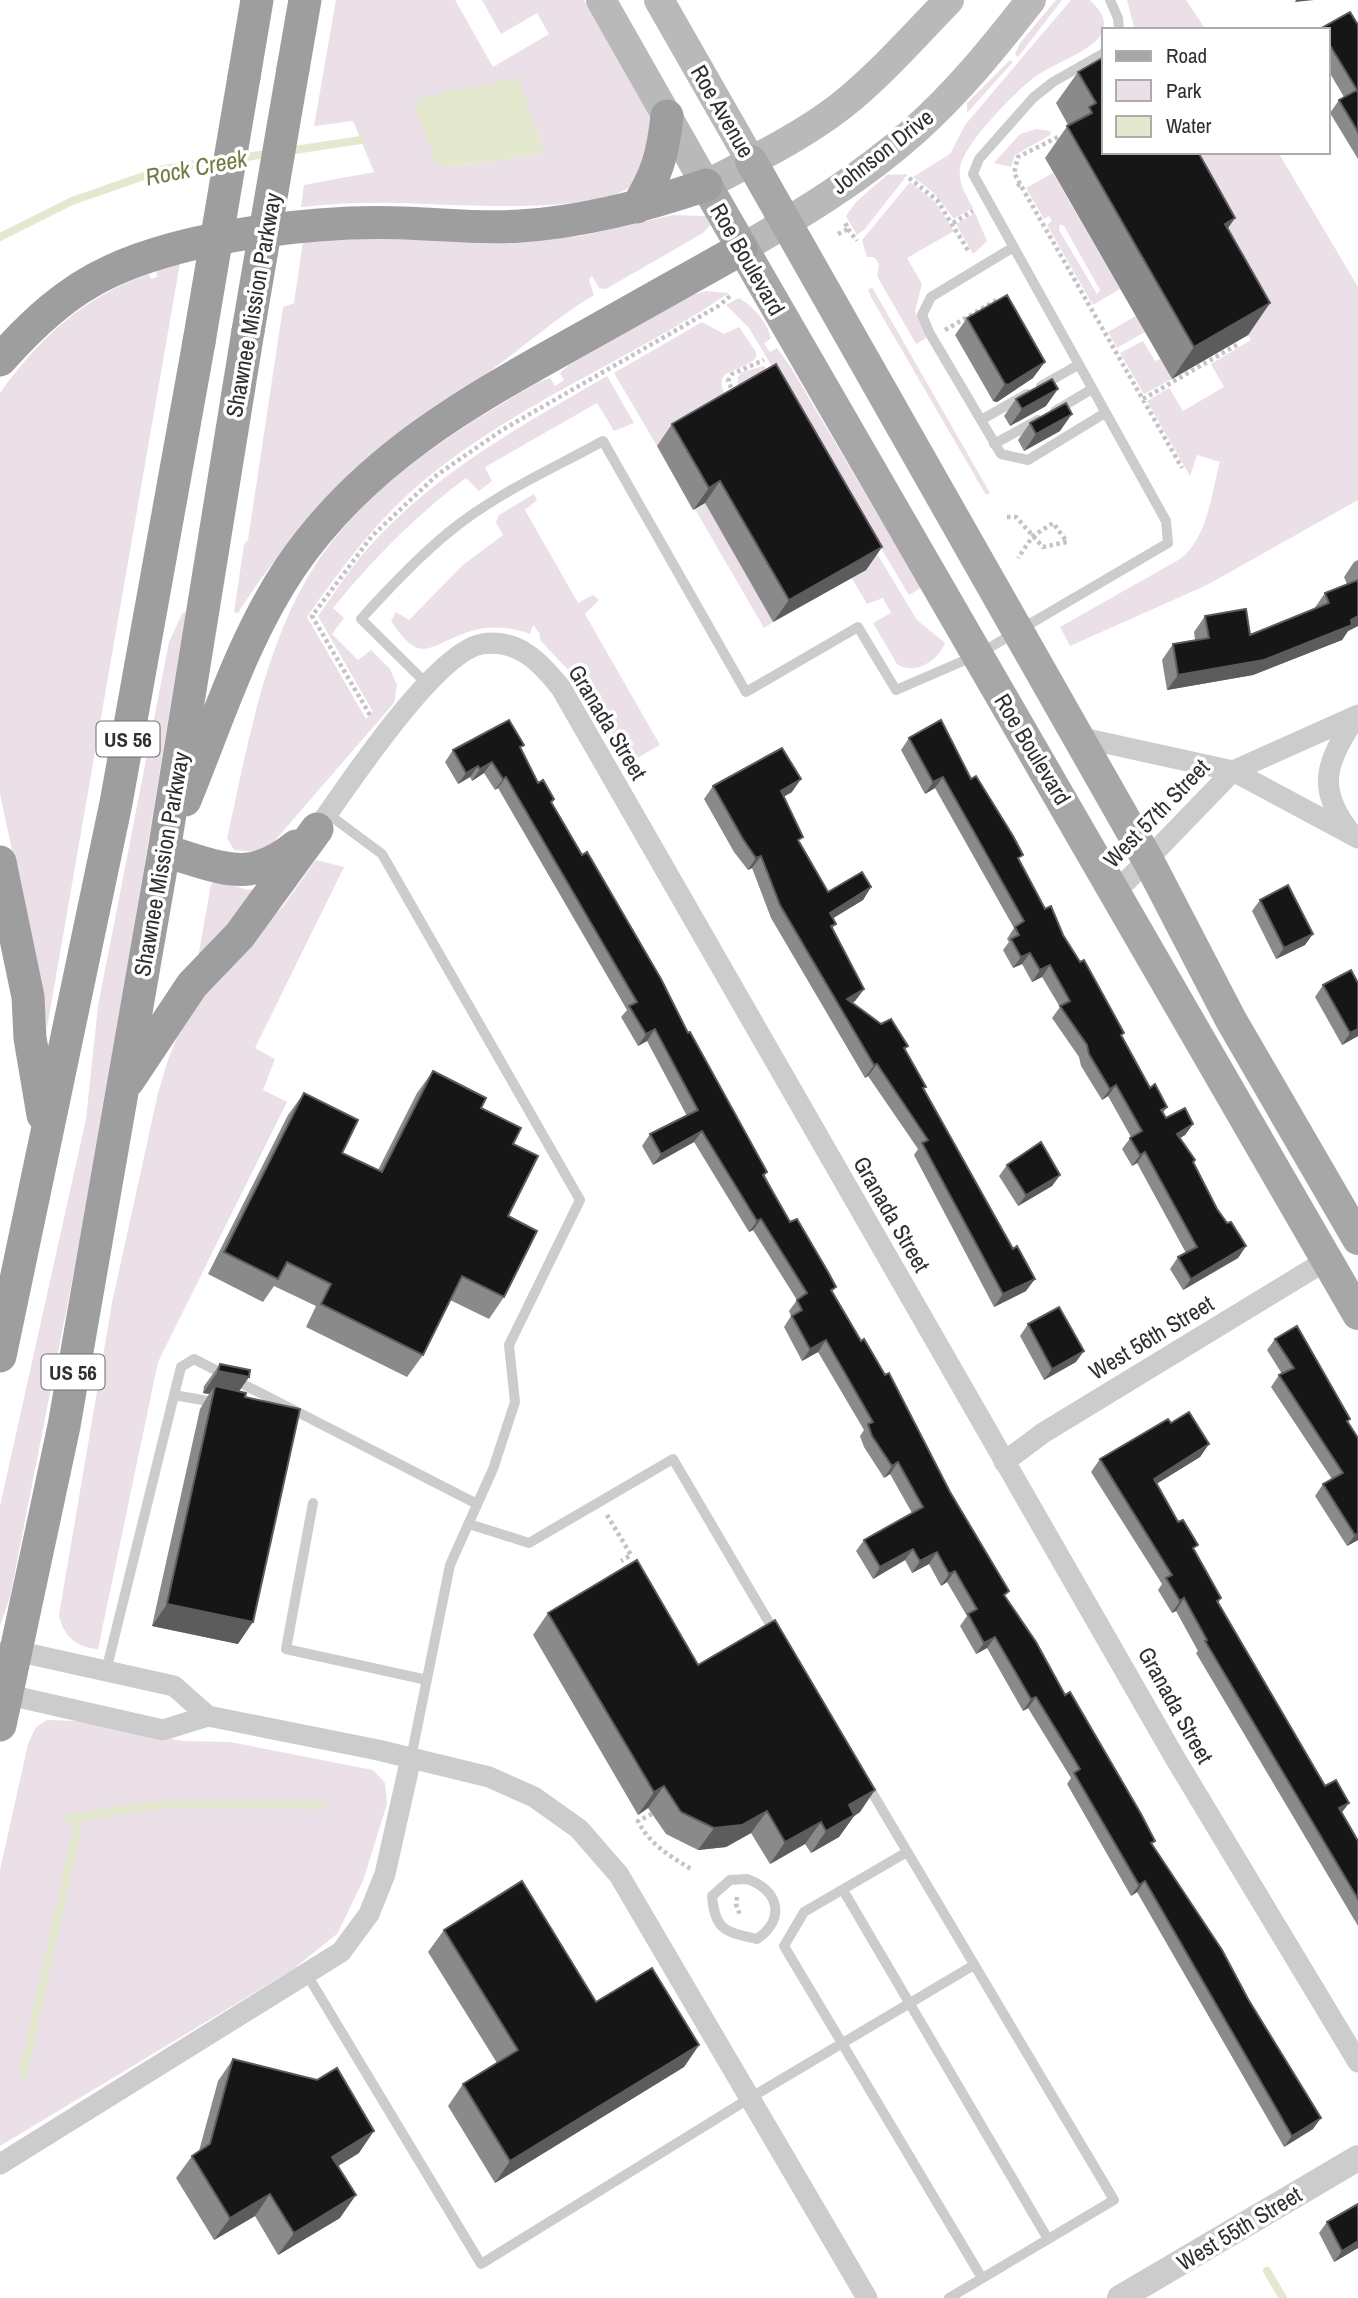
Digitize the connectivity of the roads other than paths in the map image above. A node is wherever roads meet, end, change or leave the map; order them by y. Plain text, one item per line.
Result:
1 (257, 0) edge
2 (305, 0) edge
3 (601, 0) edge
4 (659, 0) edge
5 (948, 0) edge
6 (1031, 0) edge
7 (1110, 0) edge
8 (1119, 28) edge
9 (1102, 54) edge
10 (667, 116) junction
11 (751, 161) junction
12 (706, 185) junction
13 (637, 207) junction
14 (786, 223) junction
15 (1012, 248) junction
16 (741, 249) junction
17 (0, 360) edge
18 (1078, 365) junction
19 (1092, 389) junction
20 (1105, 413) junction
21 (981, 420) junction
22 (994, 444) junction
23 (1018, 632) junction
24 (977, 655) junction
25 (428, 685) junction
26 (1357, 715) edge
27 (1078, 737) junction
28 (1233, 771) junction
29 (323, 821) junction
30 (1356, 837) edge
31 (164, 851) junction
32 (0, 862) edge
33 (1149, 862) junction
34 (1117, 891) junction
35 (121, 1092) junction
36 (46, 1135) junction
37 (1358, 1239) edge
38 (1327, 1259) junction
39 (1358, 1314) edge
40 (2, 1344) edge
41 (174, 1395) junction
42 (232, 1406) edge
43 (265, 1412) edge
44 (298, 1412) junction
45 (1004, 1462) junction
46 (313, 1503) dead end
47 (477, 1504) junction
48 (469, 1524) junction
49 (782, 1645) edge
50 (8, 1652) edge
51 (106, 1671) junction
52 (427, 1680) junction
53 (2, 1705) edge
54 (208, 1716) junction
55 (411, 1758) junction
56 (858, 1769) edge
57 (907, 1852) junction
58 (843, 1890) junction
59 (776, 1916) junction
60 (798, 1922) junction
61 (974, 1965) junction
62 (306, 1973) junction
63 (908, 2004) junction
64 (842, 2044) junction
65 (1358, 2062) edge
66 (750, 2098) junction
67 (1358, 2158) edge
68 (0, 2164) edge
69 (1048, 2239) junction
70 (982, 2278) junction
71 (867, 2298) edge
72 (949, 2298) edge
73 (1120, 2298) edge

1 - 36 highway, Shawnee Mission Parkway / US 56, bridge
2 - 31 highway, Shawnee Mission Parkway / US 56, bridge
3 - 10 main road
4 - 11 main road, Roe Avenue
5 - 11 main road
6 - 14 main road, Johnson Drive
7 - 8 lane
9 - 15 lane
10 - 12 main road
10 - 13 highway
11 - 12 main road
11 - 14 main road, Roe Avenue
12 - 13 highway
12 - 16 main road, Roe Boulevard
13 - 17 highway
14 - 16 main road, Johnson Drive
14 - 23 main road, Roe Boulevard
15 - 18 lane
15 - 21 lane
16 - 24 main road, Roe Boulevard
16 - 31 highway
18 - 19 lane
18 - 21 lane
19 - 20 lane
19 - 22 lane
20 - 22 lane
20 - 23 lane
21 - 22 lane
23 - 24 lane
23 - 27 main road, Roe Boulevard
24 - 25 lane
24 - 34 main road, Roe Boulevard
25 - 29 street, Granada Street
25 - 45 street, Granada Street
26 - 28 street, West 57th Street
26 - 30 street
27 - 28 street, West 57th Street
27 - 33 main road, Roe Boulevard
28 - 30 street
28 - 33 street, West 57th Street
29 - 31 highway
29 - 35 highway
29 - 47 lane
31 - 35 highway, Shawnee Mission Parkway / US 56
32 - 36 highway
33 - 34 street, West 57th Street
33 - 37 main road, Roe Boulevard
34 - 38 main road, Roe Boulevard
35 - 50 highway, Shawnee Mission Parkway / US 56
36 - 40 highway, Shawnee Mission Parkway / US 56
38 - 39 main road, Roe Boulevard
38 - 45 street, West 56th Street
41 - 42 lane
41 - 44 lane
41 - 51 lane
43 - 44 lane
44 - 47 lane
45 - 65 street, Granada Street
46 - 52 lane
47 - 48 lane
48 - 49 lane
48 - 52 lane
50 - 51 street
50 - 53 highway, Shawnee Mission Parkway / US 56
51 - 54 street
52 - 55 lane
53 - 54 street
54 - 55 street
55 - 62 street
55 - 66 street
56 - 57 lane
57 - 58 lane
57 - 61 lane
58 - 60 lane
58 - 63 lane
59 - 59 lane
59 - 60 lane
60 - 64 lane
61 - 63 lane
61 - 69 lane
62 - 66 lane
62 - 68 street
63 - 64 lane
63 - 69 lane
64 - 66 lane
64 - 70 lane
66 - 71 street
67 - 73 street, West 55th Street
69 - 70 lane
70 - 72 lane

